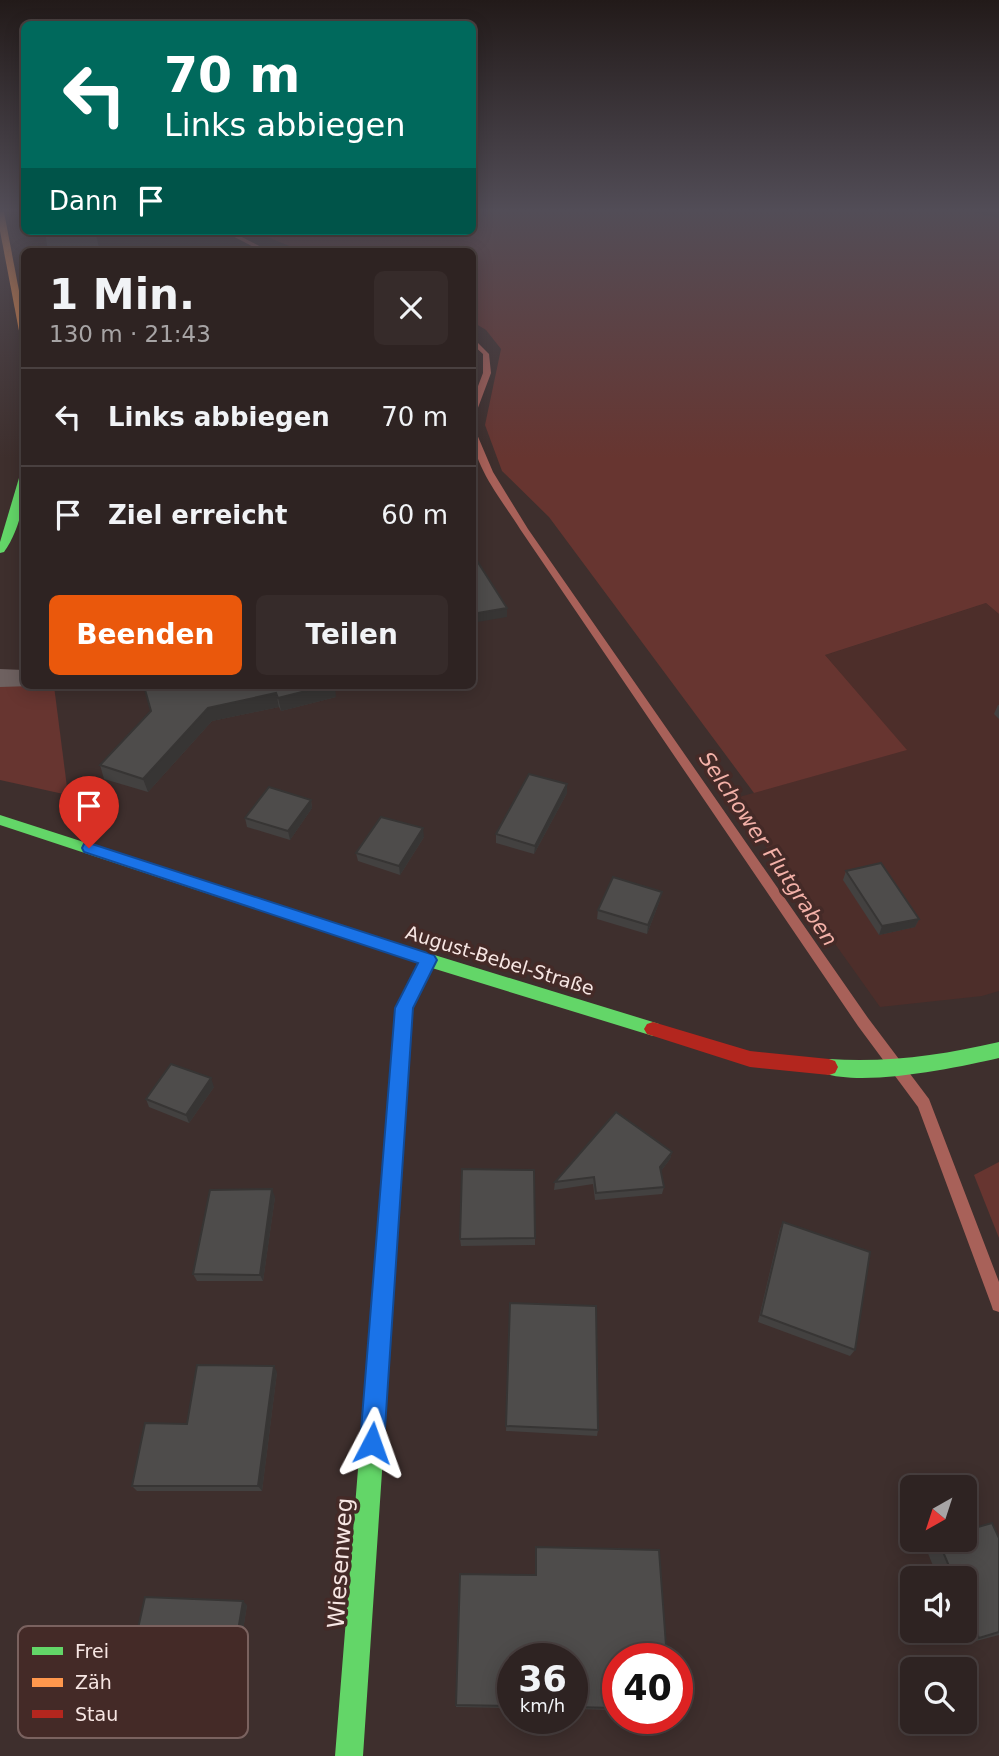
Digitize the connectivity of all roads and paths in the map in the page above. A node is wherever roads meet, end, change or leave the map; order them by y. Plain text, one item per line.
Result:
1 (15, 294) edge
2 (21, 323) edge
3 (21, 489) edge
4 (0, 550) edge
5 (0, 678) edge
6 (21, 678) edge
7 (0, 820) edge
8 (428, 960) junction
9 (999, 1050) edge
10 (349, 1756) edge

1 - 2 street
3 - 4 street
5 - 6 street
7 - 8 street, August-Bebel-Straße
8 - 9 street, August-Bebel-Straße
8 - 10 street, Wiesenweg

